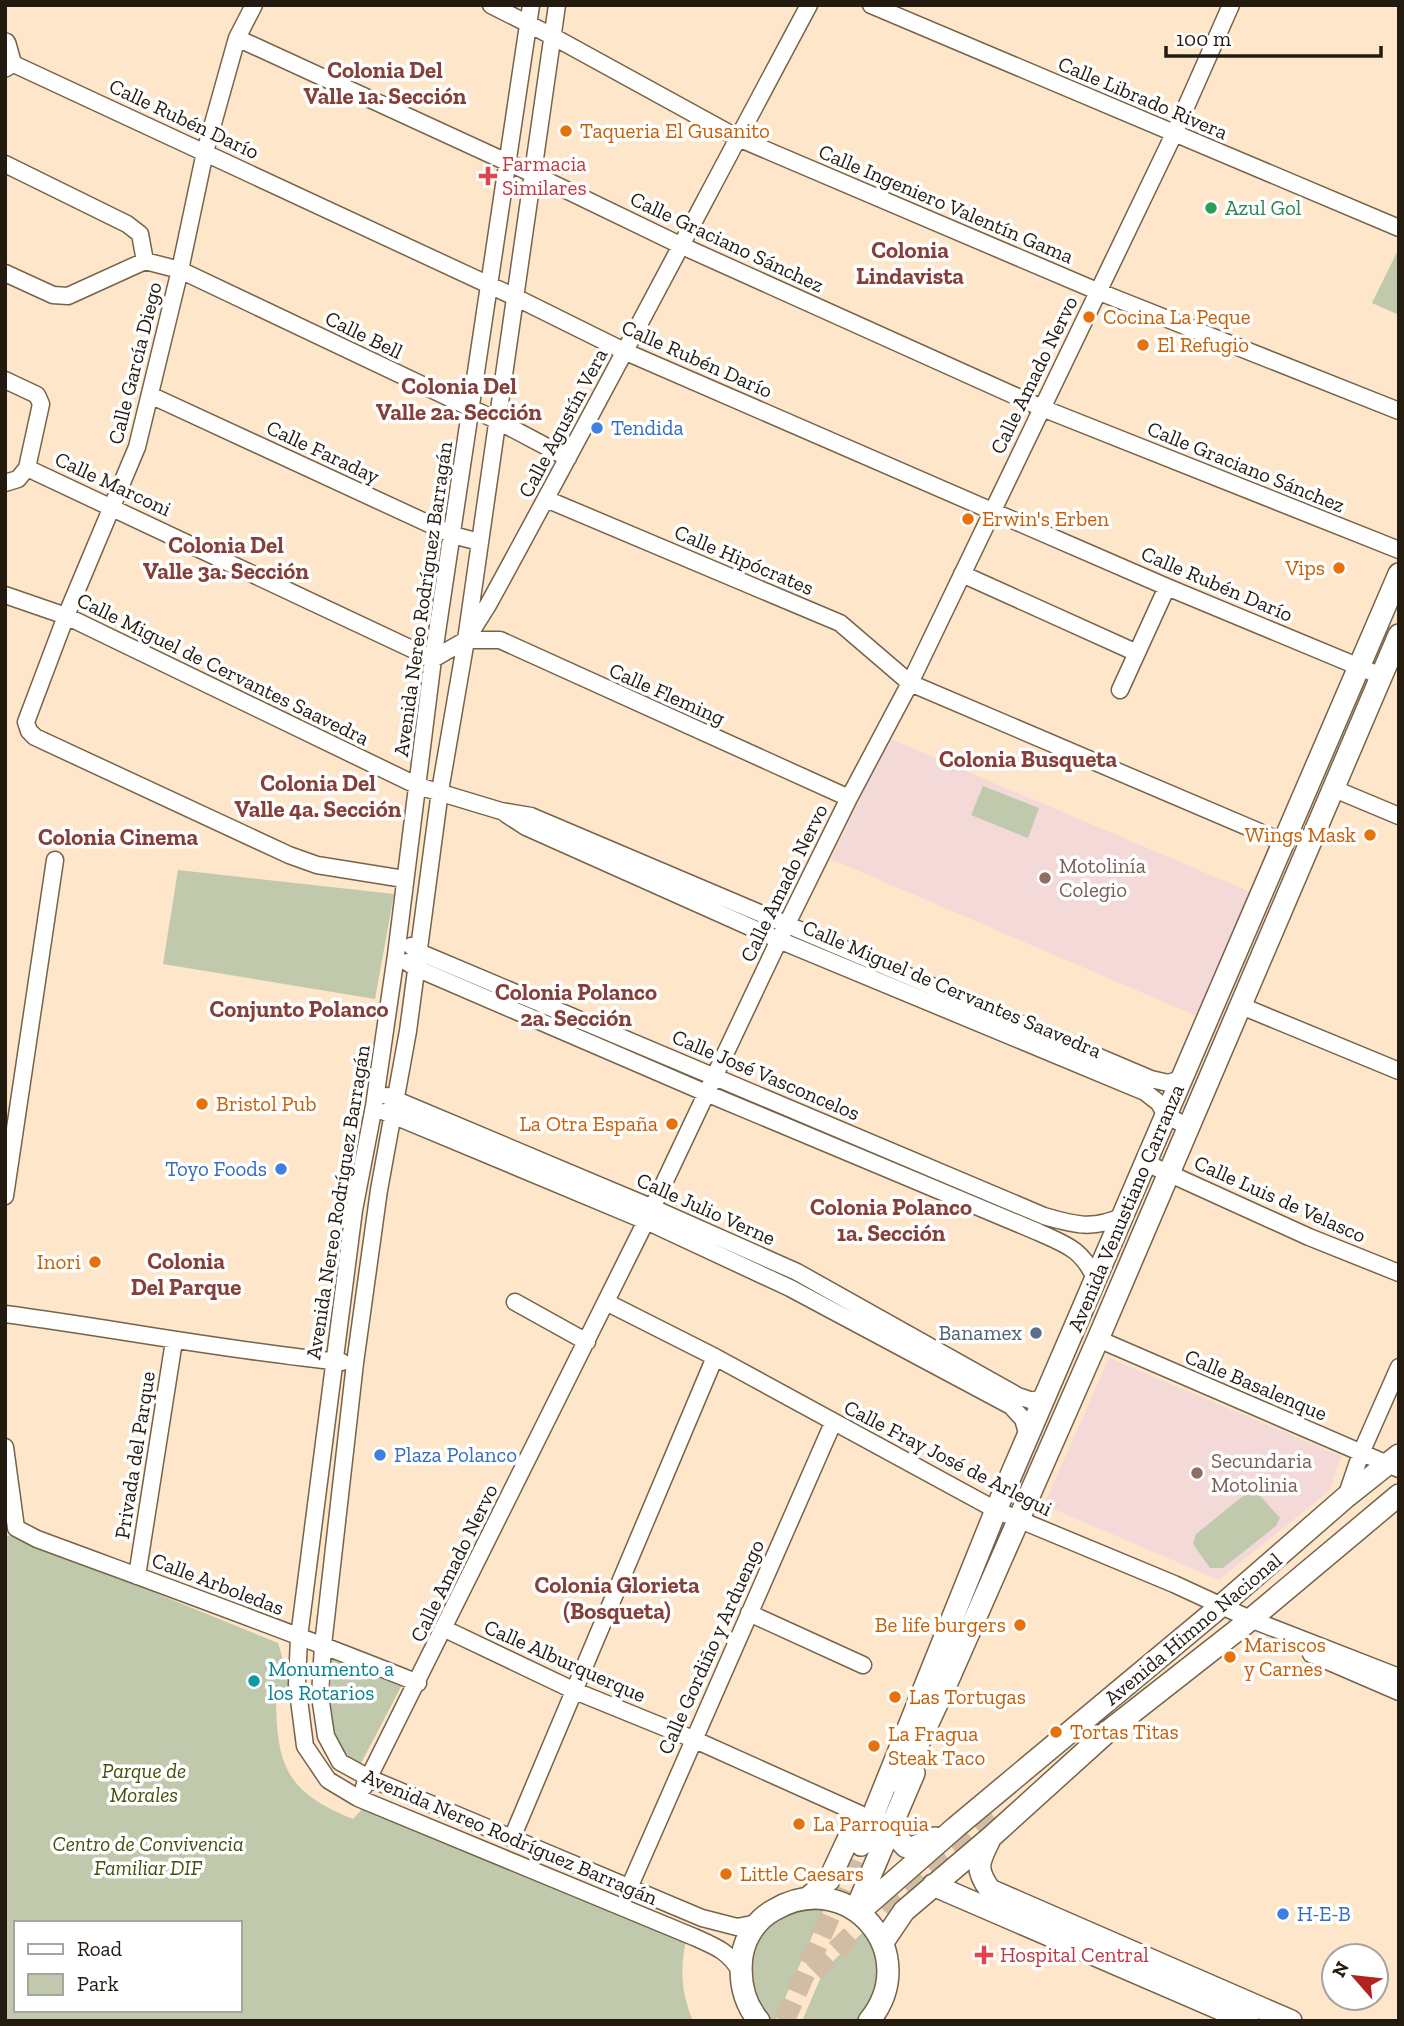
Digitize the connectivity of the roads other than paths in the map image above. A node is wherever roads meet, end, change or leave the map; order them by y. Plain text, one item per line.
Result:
1 (254, 5) edge
2 (491, 5) edge
3 (531, 5) edge
4 (556, 5) edge
5 (809, 5) edge
6 (871, 5) edge
7 (1226, 7) edge
8 (528, 25) junction
9 (552, 36) junction
10 (237, 38) junction
11 (6, 58) edge
12 (1174, 134) junction
13 (738, 138) junction
14 (205, 152) junction
15 (508, 163) junction
16 (5, 164) edge
17 (533, 174) junction
18 (1399, 228) edge
19 (680, 245) junction
20 (145, 261) junction
21 (180, 270) junction
22 (5, 274) edge
23 (490, 285) junction
24 (1097, 291) junction
25 (515, 297) junction
26 (626, 352) junction
27 (5, 380) edge
28 (150, 394) junction
29 (1042, 408) junction
30 (471, 409) junction
31 (1399, 411) edge
32 (496, 420) junction
33 (568, 458) junction
34 (27, 468) junction
35 (5, 483) edge
36 (546, 499) junction
37 (111, 506) junction
38 (992, 511) junction
39 (453, 536) junction
40 (479, 542) junction
41 (1399, 550) edge
42 (962, 574) junction
43 (1399, 574) edge
44 (1167, 587) junction
45 (5, 595) edge
46 (66, 616) junction
47 (1399, 635) edge
48 (466, 640) junction
49 (1137, 653) junction
50 (433, 659) junction
51 (1359, 666) junction
52 (1381, 676) junction
53 (910, 683) junction
54 (1120, 690) dead end
55 (418, 786) junction
56 (1332, 788) junction
57 (440, 791) junction
58 (849, 798) junction
59 (1399, 816) edge
60 (1283, 842) junction
61 (55, 860) dead end
62 (404, 879) junction
63 (783, 933) junction
64 (398, 938) junction
65 (396, 955) junction
66 (417, 960) junction
67 (941, 999) junction
68 (545, 1005) junction
69 (1239, 1005) junction
70 (538, 1021) junction
71 (620, 1036) junction
72 (612, 1053) junction
73 (686, 1064) junction
74 (1399, 1071) edge
75 (714, 1076) junction
76 (1181, 1079) junction
77 (679, 1082) junction
78 (706, 1093) junction
79 (375, 1099) junction
80 (393, 1108) junction
81 (1166, 1116) junction
82 (1188, 1126) junction
83 (836, 1128) junction
84 (10, 1129) edge
85 (829, 1145) junction
86 (1146, 1163) junction
87 (1168, 1173) junction
88 (954, 1178) junction
89 (359, 1184) junction
90 (379, 1191) junction
91 (945, 1193) junction
92 (5, 1196) edge
93 (649, 1214) junction
94 (1123, 1216) junction
95 (1399, 1273) edge
96 (1096, 1280) junction
97 (606, 1301) junction
98 (515, 1302) dead end
99 (5, 1314) edge
100 (897, 1337) junction
101 (1098, 1339) junction
102 (174, 1341) junction
103 (586, 1342) junction
104 (715, 1357) junction
105 (335, 1361) junction
106 (355, 1363) junction
107 (1399, 1367) edge
108 (1046, 1396) junction
109 (832, 1423) junction
110 (1028, 1436) junction
111 (5, 1447) edge
112 (1361, 1453) junction
113 (1395, 1463) edge
114 (1399, 1495) edge
115 (1346, 1497) junction
116 (996, 1510) junction
117 (1018, 1520) junction
118 (11, 1530) edge
119 (137, 1576) junction
120 (1219, 1608) junction
121 (749, 1613) junction
122 (1247, 1622) junction
123 (444, 1629) junction
124 (299, 1637) junction
125 (323, 1645) junction
126 (1344, 1662) junction
127 (863, 1665) dead end
128 (941, 1671) junction
129 (1399, 1677) edge
130 (418, 1683) junction
131 (575, 1691) junction
132 (1399, 1692) edge
133 (1106, 1733) junction
134 (693, 1739) junction
135 (369, 1778) junction
136 (358, 1798) junction
137 (997, 1812) tunnel mouth
138 (860, 1814) junction
139 (894, 1819) junction
140 (956, 1827) junction
141 (991, 1837) junction
142 (512, 1838) junction
143 (865, 1847) tunnel mouth
144 (933, 1885) junction
145 (629, 1888) junction
146 (809, 1897) junction
147 (858, 1911) junction
148 (757, 1923) junction
149 (883, 1942) junction
150 (740, 1971) junction
151 (754, 2018) edge
152 (1284, 2019) edge
153 (869, 2021) edge
154 (1248, 2021) edge

1 - 10 street, Calle García Diego
2 - 8 street, Calle Ingeniero Valentín Gama
3 - 8 street, Avenida Nereo Rodríguez Barragán
4 - 9 street, Avenida Nereo Rodríguez Barragán
5 - 13 street, Calle Agustín Vera
6 - 12 street, Calle Librado Rivera
7 - 12 street, Calle Amado Nervo
8 - 9 street, Calle Ingeniero Valentín Gama
8 - 15 street, Avenida Nereo Rodríguez Barragán
9 - 13 street, Calle Ingeniero Valentín Gama
9 - 17 street, Avenida Nereo Rodríguez Barragán
10 - 14 street, Calle García Diego
10 - 15 street, Calle Graciano Sánchez
11 - 14 street, Calle Rubén Darío
12 - 18 street, Calle Librado Rivera
12 - 24 street, Calle Amado Nervo
13 - 19 street, Calle Agustín Vera
13 - 24 street, Calle Ingeniero Valentín Gama
14 - 21 street, Calle García Diego
14 - 23 street, Calle Rubén Darío
15 - 17 street, Calle Graciano Sánchez
15 - 23 street, Avenida Nereo Rodríguez Barragán
16 - 20 street
17 - 19 street, Calle Graciano Sánchez
17 - 25 street, Avenida Nereo Rodríguez Barragán
19 - 26 street, Calle Agustín Vera
19 - 29 street, Calle Graciano Sánchez
20 - 21 street, Calle Bell
20 - 22 street
21 - 28 street, Calle García Diego
21 - 30 street, Calle Bell
23 - 25 street, Calle Rubén Darío
23 - 30 street, Avenida Nereo Rodríguez Barragán
24 - 29 street, Calle Amado Nervo
24 - 31 street, Calle Ingeniero Valentín Gama
25 - 26 street, Calle Rubén Darío
25 - 32 street, Avenida Nereo Rodríguez Barragán
26 - 33 street, Calle Agustín Vera
26 - 38 street, Calle Rubén Darío
27 - 34 street
28 - 37 street, Calle García Diego
28 - 39 street, Calle Faraday
29 - 38 street, Calle Amado Nervo
29 - 41 street, Calle Graciano Sánchez
30 - 32 street, Calle Bell
30 - 39 street, Avenida Nereo Rodríguez Barragán
32 - 33 street, Calle Bell
32 - 40 street, Avenida Nereo Rodríguez Barragán
33 - 36 street, Calle Agustín Vera
34 - 35 street, Calle Marconi
34 - 37 street, Calle Marconi
36 - 48 street, Calle Agustín Vera
36 - 53 street, Calle Hipócrates
37 - 46 street, Calle García Diego
37 - 50 street, Calle Marconi
38 - 42 street, Calle Amado Nervo
38 - 44 street, Calle Rubén Darío
39 - 40 street, Calle Faraday
39 - 50 street, Avenida Nereo Rodríguez Barragán
40 - 48 street, Avenida Nereo Rodríguez Barragán
42 - 49 street
42 - 53 street, Calle Amado Nervo
43 - 51 main road, Avenida Venustiano Carranza
44 - 49 street
44 - 51 street, Calle Rubén Darío
45 - 46 street, Calle Miguel de Cervantes Saavedra
46 - 55 street, Calle Miguel de Cervantes Saavedra
46 - 62 street, Calle García Diego
47 - 52 main road, Avenida Venustiano Carranza
48 - 50 street, Calle Agustín Vera
48 - 57 street, Avenida Nereo Rodríguez Barragán
48 - 58 street, Calle Fleming
49 - 54 street
50 - 55 street, Avenida Nereo Rodríguez Barragán
51 - 52 street, Calle Rubén Darío
51 - 60 main road, Avenida Venustiano Carranza
52 - 56 main road, Avenida Venustiano Carranza
53 - 58 street, Calle Amado Nervo
53 - 60 street, Calle Hipócrates
55 - 57 street, Calle Miguel de Cervantes Saavedra
55 - 62 street, Avenida Nereo Rodríguez Barragán
56 - 59 street
56 - 69 main road, Avenida Venustiano Carranza
57 - 63 street, Calle Miguel de Cervantes Saavedra
57 - 66 street, Avenida Nereo Rodríguez Barragán
58 - 63 street, Calle Amado Nervo
60 - 76 main road, Avenida Venustiano Carranza
61 - 84 street
62 - 64 street, Avenida Nereo Rodríguez Barragán
63 - 67 street, Calle Miguel de Cervantes Saavedra
63 - 75 street, Calle Amado Nervo
64 - 65 street, Avenida Nereo Rodríguez Barragán
64 - 66 street, Calle José Vasconcelos
65 - 66 street, Calle José Vasconcelos
65 - 79 street, Avenida Nereo Rodríguez Barragán
66 - 68 street, Calle José Vasconcelos
66 - 70 street, Calle José Vasconcelos
66 - 80 street, Avenida Nereo Rodríguez Barragán
67 - 76 street, Calle Miguel de Cervantes Saavedra
67 - 81 street, Calle Miguel de Cervantes Saavedra
68 - 70 street
68 - 71 street, Calle José Vasconcelos
69 - 74 street
69 - 82 main road, Avenida Venustiano Carranza
70 - 72 street, Calle José Vasconcelos
71 - 72 street
71 - 73 street, Calle José Vasconcelos
72 - 77 street, Calle José Vasconcelos
73 - 75 street, Calle José Vasconcelos
73 - 77 street
75 - 78 street, Calle Amado Nervo
75 - 83 street, Calle José Vasconcelos
76 - 81 main road, Avenida Venustiano Carranza
77 - 78 street, Calle José Vasconcelos
78 - 85 street, Calle José Vasconcelos
78 - 93 street, Calle Amado Nervo
79 - 80 street, Calle Julio Verne
79 - 89 street, Avenida Nereo Rodríguez Barragán
80 - 90 street, Avenida Nereo Rodríguez Barragán
80 - 93 street, Calle Julio Verne
81 - 82 street, Calle Miguel de Cervantes Saavedra
81 - 86 main road, Avenida Venustiano Carranza
82 - 87 main road, Avenida Venustiano Carranza
83 - 85 street
83 - 88 street, Calle José Vasconcelos
84 - 92 street
85 - 91 street, Calle José Vasconcelos
86 - 87 street, Calle Luis de Velasco
86 - 94 main road, Avenida Venustiano Carranza
87 - 95 street, Calle Luis de Velasco
87 - 101 main road, Avenida Venustiano Carranza
88 - 91 street
88 - 94 street, Calle José Vasconcelos
89 - 90 street
89 - 105 street, Avenida Nereo Rodríguez Barragán
90 - 106 street, Avenida Nereo Rodríguez Barragán
91 - 96 street, Calle José Vasconcelos
93 - 97 street, Calle Amado Nervo
93 - 100 street, Calle Julio Verne
94 - 96 main road, Avenida Venustiano Carranza
96 - 108 main road, Avenida Venustiano Carranza
97 - 103 street, Calle Amado Nervo
97 - 104 street, Calle Fray José de Arlegui
98 - 103 street
99 - 102 street
100 - 108 street, Calle Julio Verne
100 - 110 street, Calle Julio Verne
101 - 112 street, Calle Basalenque
101 - 117 main road, Avenida Venustiano Carranza
102 - 105 street
102 - 119 street, Privada del Parque
103 - 123 street, Calle Amado Nervo
104 - 109 street, Calle Fray José de Arlegui
104 - 131 street
105 - 106 street
105 - 124 street, Avenida Nereo Rodríguez Barragán
106 - 125 street, Avenida Nereo Rodríguez Barragán
107 - 112 street
108 - 110 main road, Avenida Venustiano Carranza
109 - 116 street, Calle Fray José de Arlegui
109 - 121 street, Calle Gordiño y Arduengo
110 - 116 main road, Avenida Venustiano Carranza
111 - 118 street
112 - 113 street, Calle Basalenque
112 - 115 street
113 - 115 main road, Avenida Himno Nacional
114 - 122 main road, Avenida Himno Nacional
115 - 120 main road, Avenida Himno Nacional
116 - 117 street, Calle Fray José de Arlegui
116 - 128 main road, Avenida Venustiano Carranza
117 - 120 street, Calle Fray José de Arlegui
117 - 128 main road, Avenida Venustiano Carranza
118 - 119 street, Calle Arboledas
119 - 124 street, Calle Arboledas
120 - 122 street, Calle Fray José de Arlegui
120 - 140 main road, Avenida Himno Nacional
121 - 127 street
121 - 134 street, Calle Gordiño y Arduengo
122 - 126 street, Calle Fray José de Arlegui
122 - 133 main road, Avenida Himno Nacional
123 - 130 street, Calle Amado Nervo
123 - 131 street, Calle Alburquerque
124 - 125 street, Calle Arboledas
124 - 136 street, Avenida Nereo Rodríguez Barragán
125 - 130 street, Calle Arboledas
125 - 135 street, Avenida Nereo Rodríguez Barragán
126 - 129 street, Calle Fray José de Arlegui
126 - 132 street, Calle Fray José de Arlegui
128 - 138 main road
128 - 139 main road
128 - 143 main road, Avenida Venustiano Carranza
130 - 135 street, Calle Amado Nervo
131 - 134 street, Calle Alburquerque
131 - 142 street
133 - 137 main road
133 - 141 main road, Avenida Himno Nacional
134 - 138 street, Calle Alburquerque
134 - 145 street, Calle Gordiño y Arduengo
135 - 136 street, Calle Amado Nervo
135 - 142 street, Avenida Nereo Rodríguez Barragán
136 - 150 street, Avenida Nereo Rodríguez Barragán
138 - 146 main road
139 - 140 main road
139 - 147 main road
140 - 147 main road, Avenida Himno Nacional
141 - 144 main road, Avenida Himno Nacional
141 - 152 main road
142 - 145 street, Avenida Nereo Rodríguez Barragán
144 - 149 main road, Avenida Himno Nacional
144 - 154 main road
145 - 148 street, Avenida Nereo Rodríguez Barragán
146 - 147 main road
146 - 148 main road
147 - 149 main road
148 - 150 main road
149 - 153 main road
150 - 151 main road

